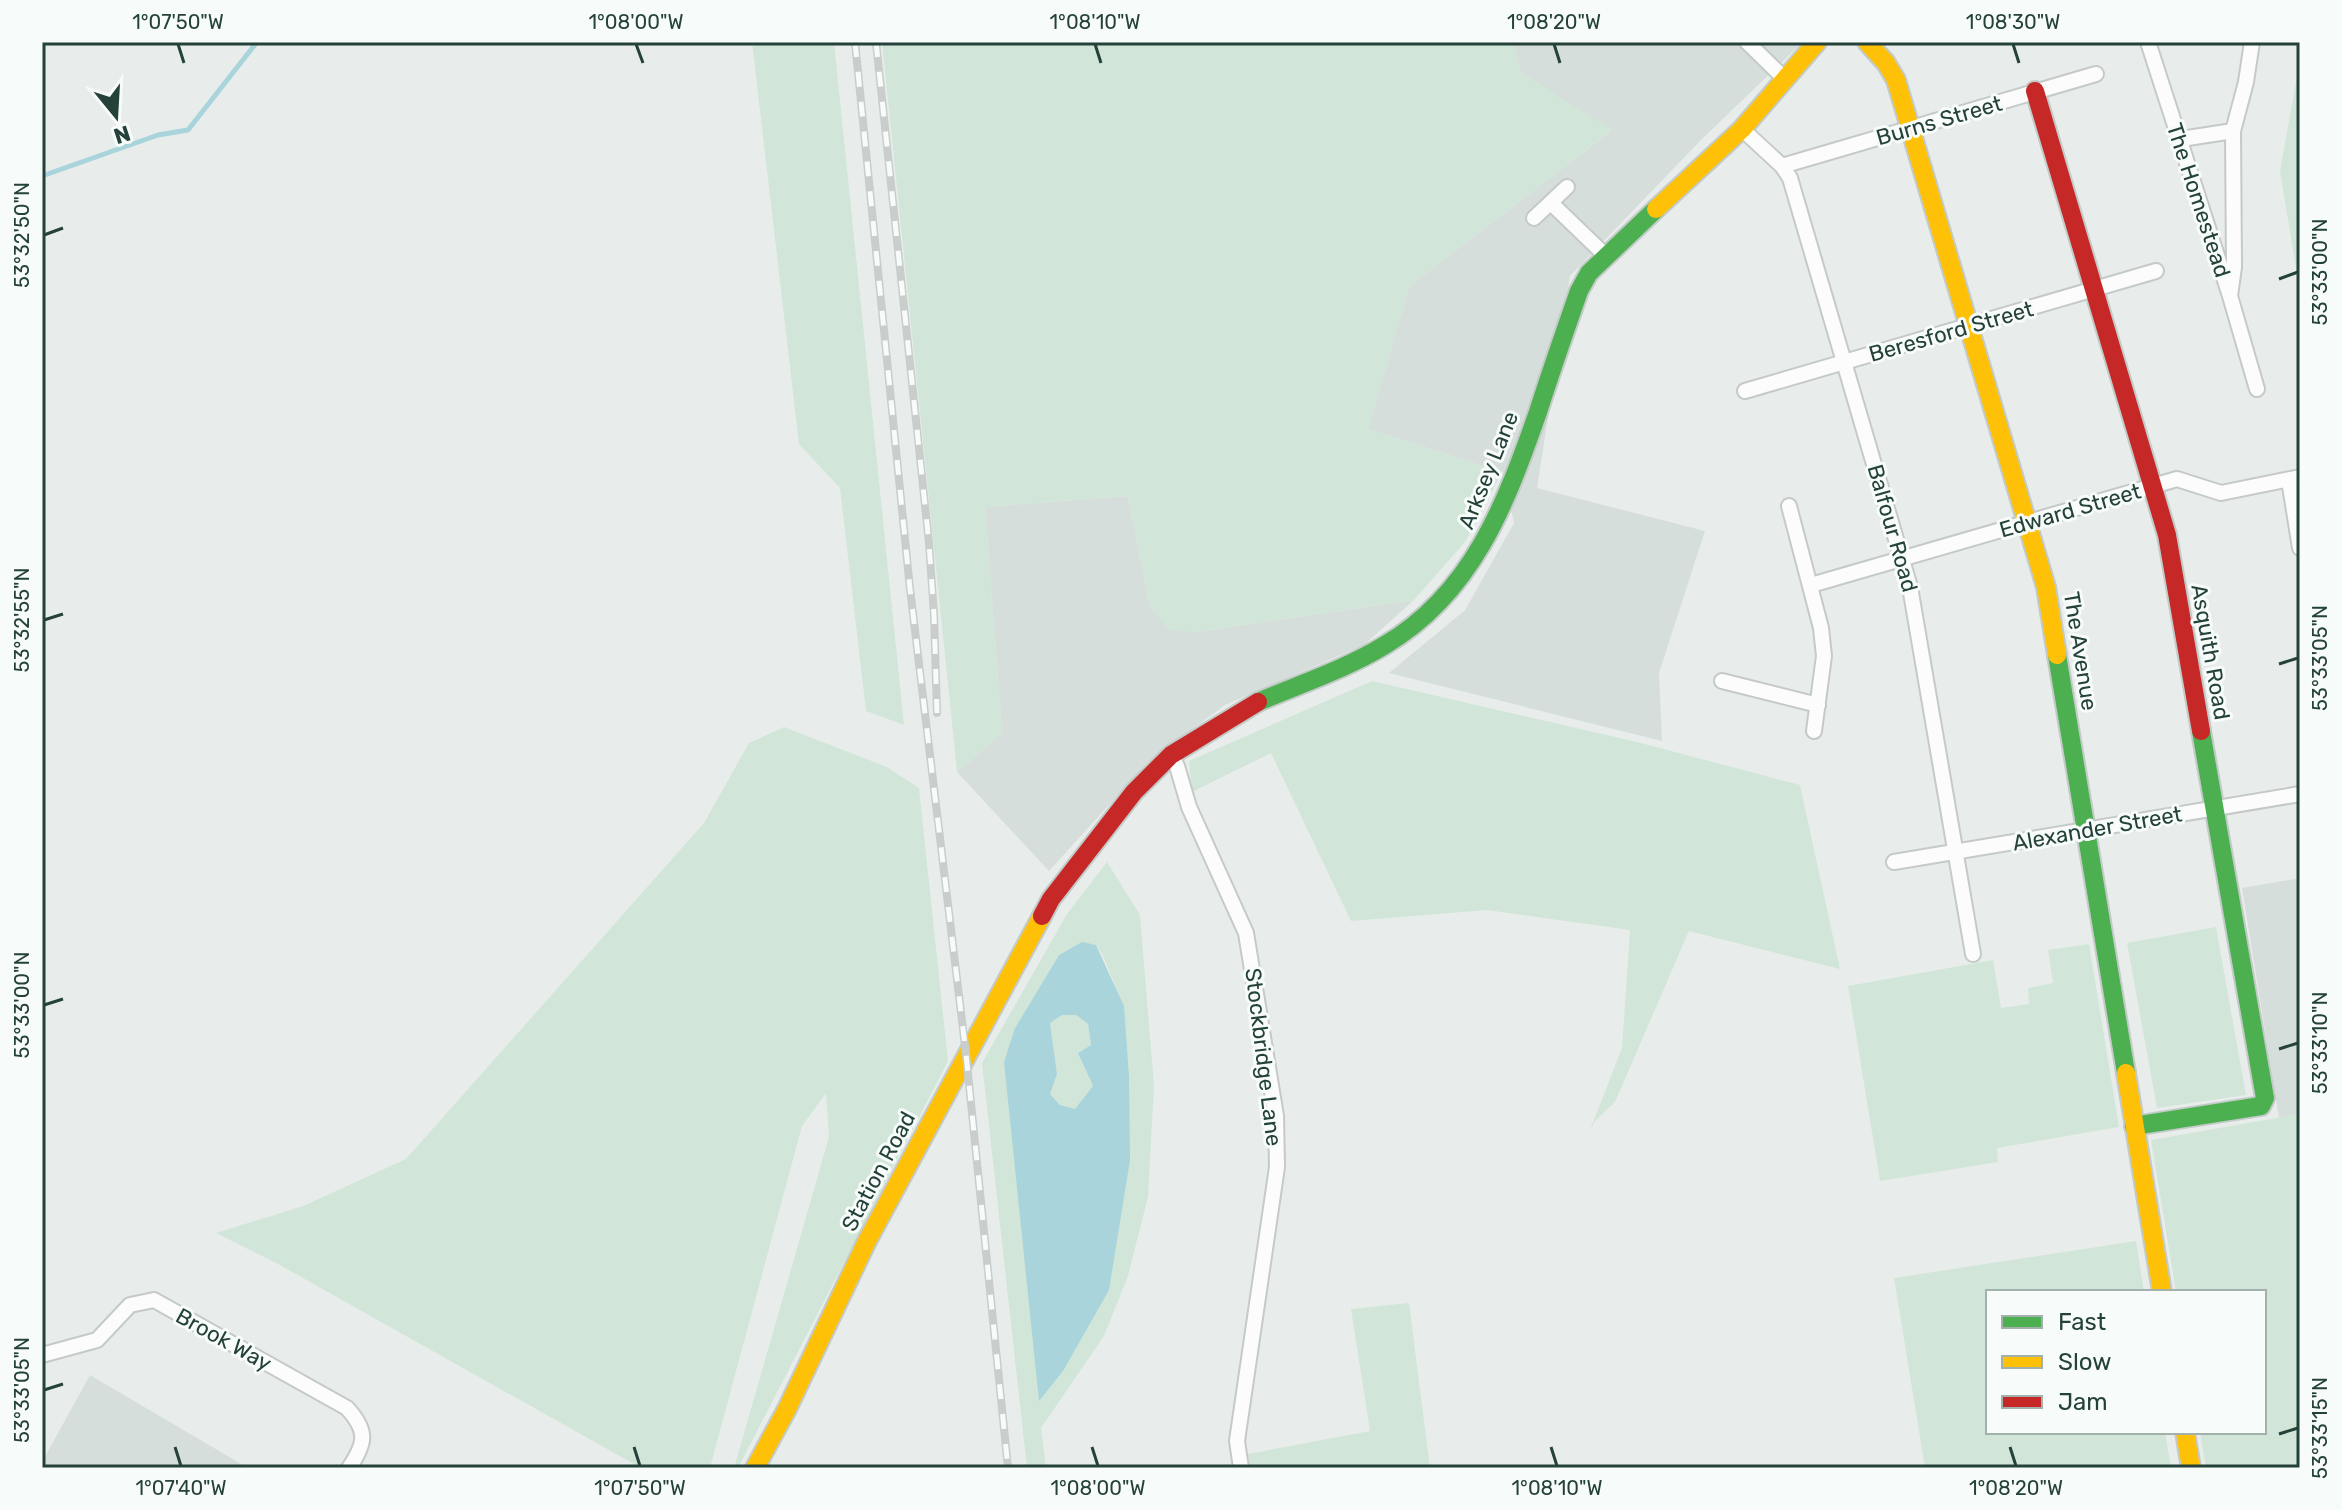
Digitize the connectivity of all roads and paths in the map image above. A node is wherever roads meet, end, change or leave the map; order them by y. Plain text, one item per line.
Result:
1 (1747, 42) edge
2 (1817, 42) edge
3 (1867, 42) edge
4 (2148, 42) edge
5 (2252, 42) edge
6 (1893, 43) edge
7 (1891, 72) junction
8 (2096, 74) dead end
9 (1786, 80) junction
10 (2035, 91) junction
11 (1910, 128) junction
12 (1742, 129) junction
13 (2233, 131) junction
14 (2181, 139) junction
15 (1782, 166) junction
16 (1567, 187) dead end
17 (1551, 203) junction
18 (1534, 218) dead end
19 (1606, 256) junction
20 (2156, 271) dead end
21 (2094, 289) junction
22 (2230, 296) junction
23 (1969, 325) junction
24 (1845, 362) junction
25 (2257, 389) dead end
26 (1745, 391) dead end
27 (2294, 478) edge
28 (2153, 485) junction
29 (1789, 506) dead end
30 (2028, 522) junction
31 (2300, 548) edge
32 (1902, 559) junction
33 (1811, 585) junction
34 (1722, 681) dead end
35 (1818, 705) junction
36 (1814, 731) dead end
37 (1171, 755) junction
38 (2300, 794) edge
39 (2214, 808) junction
40 (2085, 832) junction
41 (1955, 852) junction
42 (1894, 862) dead end
43 (1051, 899) joint
44 (1973, 954) dead end
45 (2134, 1126) junction
46 (2162, 1290) edge
47 (42, 1355) edge
48 (2185, 1434) edge
49 (349, 1468) edge
50 (755, 1468) edge
51 (1241, 1468) edge
52 (2191, 1468) edge

1 - 9 street
2 - 9 street, Arksey Lane
3 - 7 street, The Avenue
4 - 14 street, The Homestead
5 - 13 street, The Homestead
6 - 7 street
7 - 11 street, The Avenue
8 - 10 street, Burns Street
9 - 12 street, Arksey Lane
10 - 11 street, Burns Street
10 - 21 street, Asquith Road
11 - 15 street, Burns Street
11 - 23 street, The Avenue
12 - 15 street, Balfour Road
12 - 19 street, Arksey Lane
13 - 14 street
13 - 22 street, The Homestead
14 - 22 street, The Homestead
15 - 24 street, Balfour Road
16 - 17 street
17 - 18 street
17 - 19 street
19 - 37 street, Arksey Lane
20 - 21 street, Beresford Street
21 - 23 street, Beresford Street
21 - 28 street, Asquith Road
22 - 25 street
23 - 24 street, Beresford Street
23 - 30 street, The Avenue
24 - 26 street, Beresford Street
24 - 32 street, Balfour Road
27 - 28 street, Edward Street
27 - 31 street
28 - 30 street, Edward Street
28 - 39 street, Asquith Road
29 - 33 street
30 - 32 street, Edward Street
30 - 40 street, The Avenue
32 - 33 street, Edward Street
32 - 41 street, Balfour Road
33 - 35 street
34 - 35 street
35 - 36 street
37 - 43 street, Arksey Lane
37 - 51 street, Stockbridge Lane
38 - 39 street, Alexander Street
39 - 40 street, Alexander Street
39 - 45 street, Asquith Road
40 - 41 street, Alexander Street
40 - 45 street, The Avenue
41 - 42 street, Alexander Street
41 - 44 street, Balfour Road
43 - 50 street, Station Road
45 - 46 street, The Avenue
47 - 49 street, Brook Way
48 - 52 street

